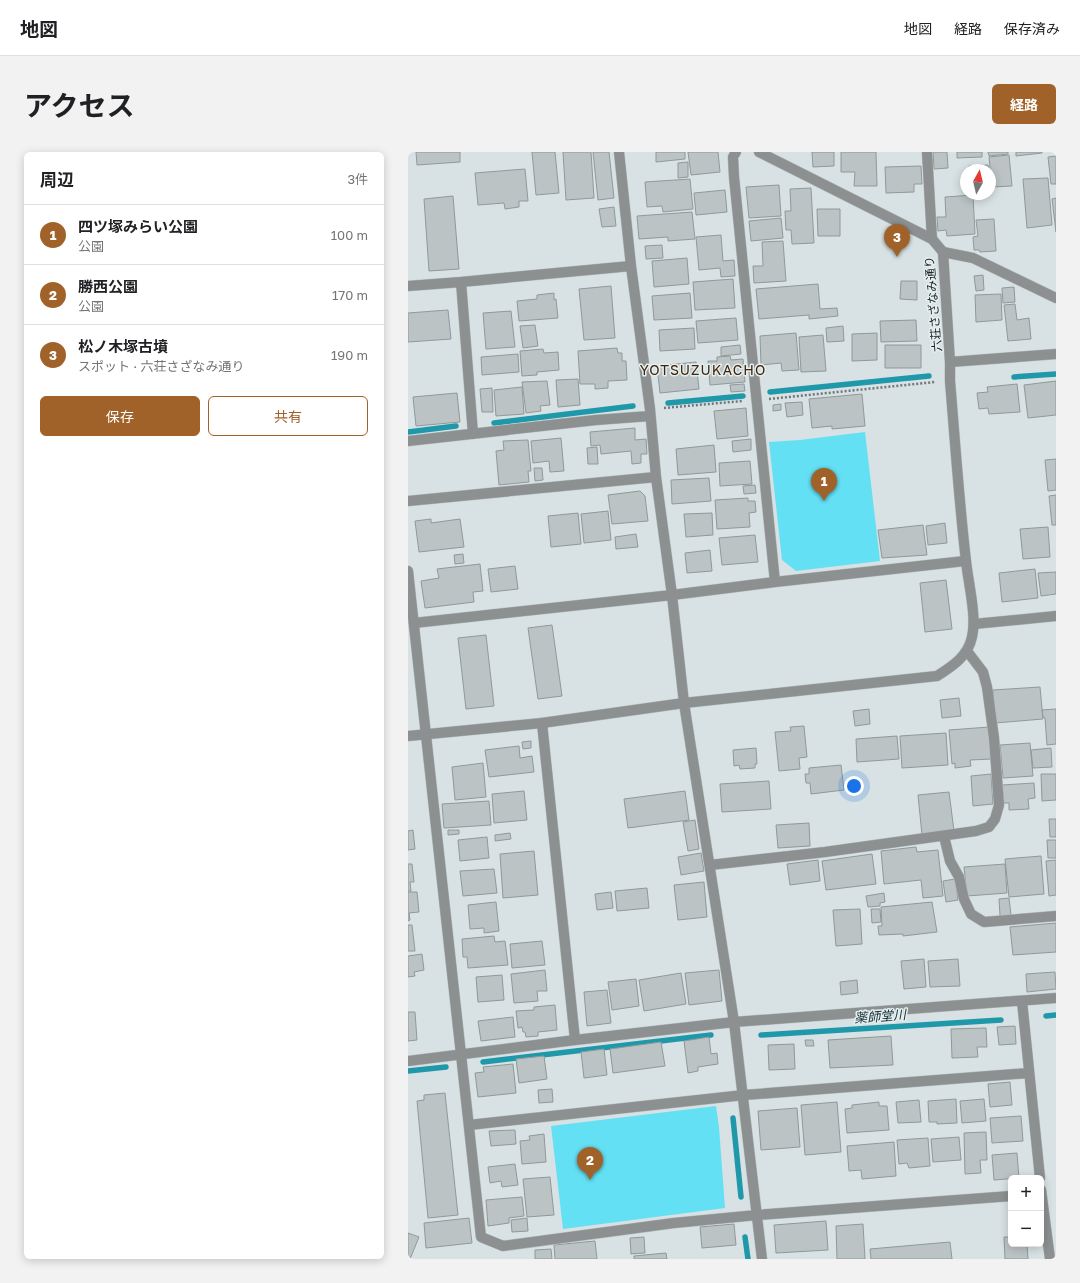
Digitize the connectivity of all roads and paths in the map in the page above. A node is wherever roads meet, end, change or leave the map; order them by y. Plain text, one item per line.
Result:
1 (619, 152) edge
2 (736, 152) edge
3 (759, 152) edge
4 (927, 152) edge
5 (932, 238) junction
6 (943, 252) junction
7 (631, 266) junction
8 (461, 282) junction
9 (408, 286) edge
10 (1056, 298) edge
11 (1056, 354) edge
12 (950, 362) junction
13 (950, 381) junction
14 (757, 400) junction
15 (654, 412) junction
16 (473, 434) junction
17 (408, 442) edge
18 (656, 477) junction
19 (408, 501) edge
20 (966, 561) junction
21 (408, 571) edge
22 (775, 582) junction
23 (672, 595) junction
24 (1056, 616) edge
25 (414, 623) junction
26 (974, 624) junction
27 (967, 651) junction
28 (684, 703) junction
29 (542, 723) junction
30 (426, 734) junction
31 (408, 736) edge
32 (944, 836) junction
33 (710, 865) junction
34 (1056, 916) edge
35 (1056, 998) edge
36 (1022, 1001) junction
37 (734, 1022) junction
38 (575, 1040) junction
39 (461, 1055) junction
40 (408, 1061) edge
41 (1029, 1073) junction
42 (744, 1095) junction
43 (469, 1125) junction
44 (1040, 1175) edge
45 (1008, 1196) edge
46 (1043, 1211) edge
47 (757, 1215) junction
48 (762, 1259) edge
49 (1050, 1259) edge

1 - 7 street
2 - 14 street
3 - 5 street, 六荘さざなみ通り
4 - 5 street
5 - 6 street, 六荘さざなみ通り
6 - 10 street
6 - 12 street, 六荘さざなみ通り
7 - 8 street
7 - 15 street
8 - 9 street
8 - 16 street
11 - 12 street, 六荘さざなみ通り
12 - 13 street
13 - 14 path
13 - 20 street
14 - 15 path
14 - 22 street
15 - 16 street
15 - 18 street
16 - 17 street
18 - 19 street
18 - 23 street
20 - 22 street
20 - 26 street
21 - 25 street
22 - 23 street
23 - 25 street
23 - 28 street
24 - 26 street
25 - 30 street
26 - 27 street
27 - 28 street
27 - 32 street
28 - 29 street
28 - 33 street
29 - 30 street
29 - 38 street
30 - 31 street
30 - 39 street
32 - 33 street
32 - 34 street
33 - 37 street
35 - 36 street
36 - 37 street
36 - 41 street
37 - 38 street
37 - 42 street
38 - 39 street
39 - 40 street
39 - 43 street
41 - 42 street
41 - 44 street
42 - 43 street
42 - 47 street
43 - 47 street
45 - 47 street
46 - 49 street
47 - 48 street

